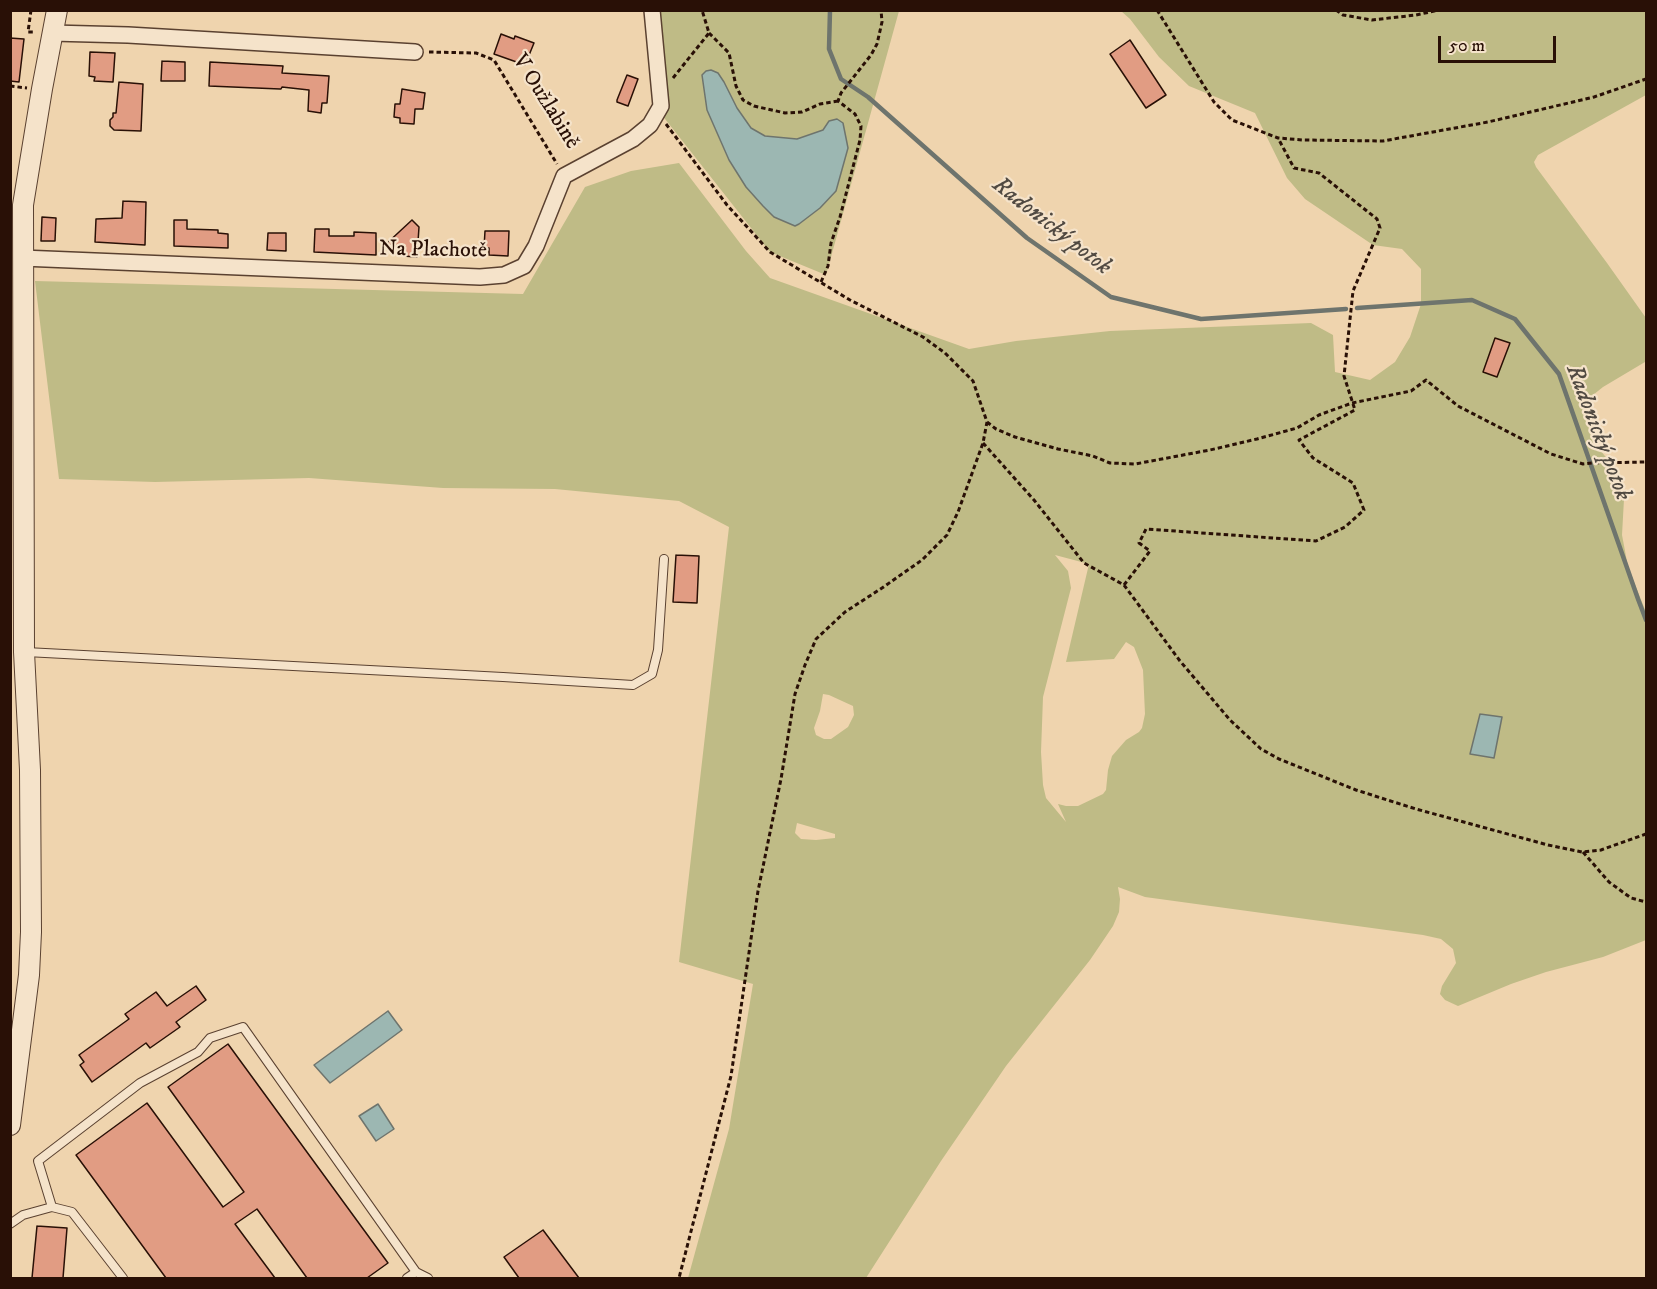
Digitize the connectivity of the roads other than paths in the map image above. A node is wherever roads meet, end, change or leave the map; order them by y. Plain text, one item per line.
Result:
1 (652, 10) edge
2 (55, 21) edge
3 (415, 52) road end
4 (21, 251) junction
5 (664, 560) dead end
6 (24, 652) junction
7 (10, 1125) edge
8 (52, 1207) junction
9 (10, 1224) edge
10 (416, 1272) junction
11 (123, 1278) edge
12 (407, 1278) edge
13 (428, 1278) edge

1 - 4 street, Na Plachotě
2 - 3 street
2 - 4 street
4 - 6 street
5 - 6 lane
6 - 7 street
8 - 9 lane
8 - 10 lane
8 - 11 lane
10 - 12 lane
10 - 13 lane

